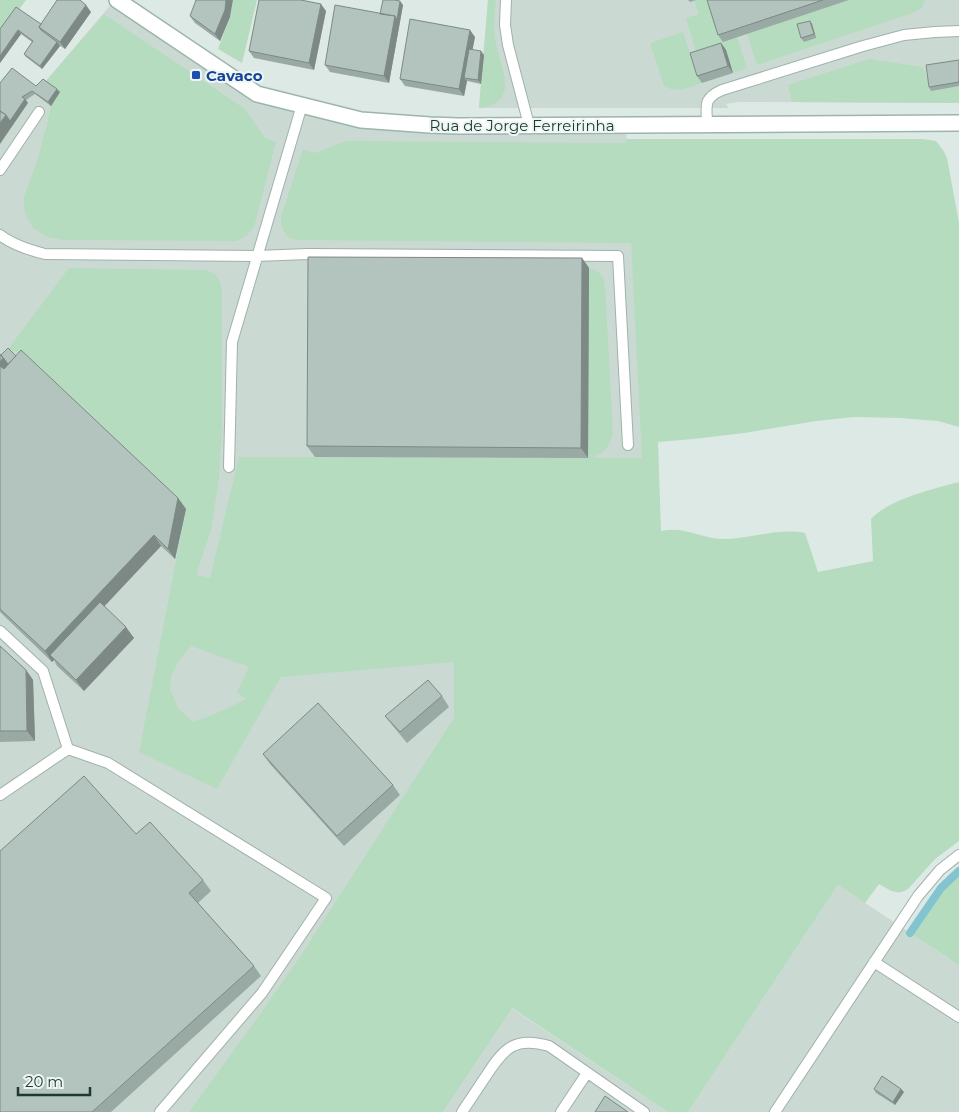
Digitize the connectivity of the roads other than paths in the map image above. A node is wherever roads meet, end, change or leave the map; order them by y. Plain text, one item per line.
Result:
1 (117, 0) edge
2 (506, 0) edge
3 (959, 30) edge
4 (302, 105) junction
5 (39, 112) dead end
6 (959, 123) edge
7 (529, 125) junction
8 (708, 125) junction
9 (0, 170) edge
10 (0, 235) edge
11 (257, 256) junction
12 (628, 445) dead end
13 (229, 467) dead end
14 (0, 631) edge
15 (68, 749) junction
16 (0, 795) edge
17 (959, 855) edge
18 (874, 962) junction
19 (959, 1018) edge
20 (587, 1072) junction
21 (160, 1112) edge
22 (462, 1112) edge
23 (561, 1112) edge
24 (644, 1112) edge
25 (776, 1112) edge

1 - 4 street, Rua de Jorge Ferreirinha
2 - 7 lane
3 - 8 lane
4 - 7 street, Rua de Jorge Ferreirinha
4 - 11 lane
5 - 9 lane
6 - 8 street, Rua de Jorge Ferreirinha
7 - 8 street, Rua de Jorge Ferreirinha
10 - 11 lane
11 - 12 lane
11 - 13 lane
14 - 15 lane
15 - 16 lane
15 - 21 lane
17 - 18 lane
18 - 19 lane
18 - 25 lane
20 - 22 lane
20 - 23 lane
20 - 24 lane

